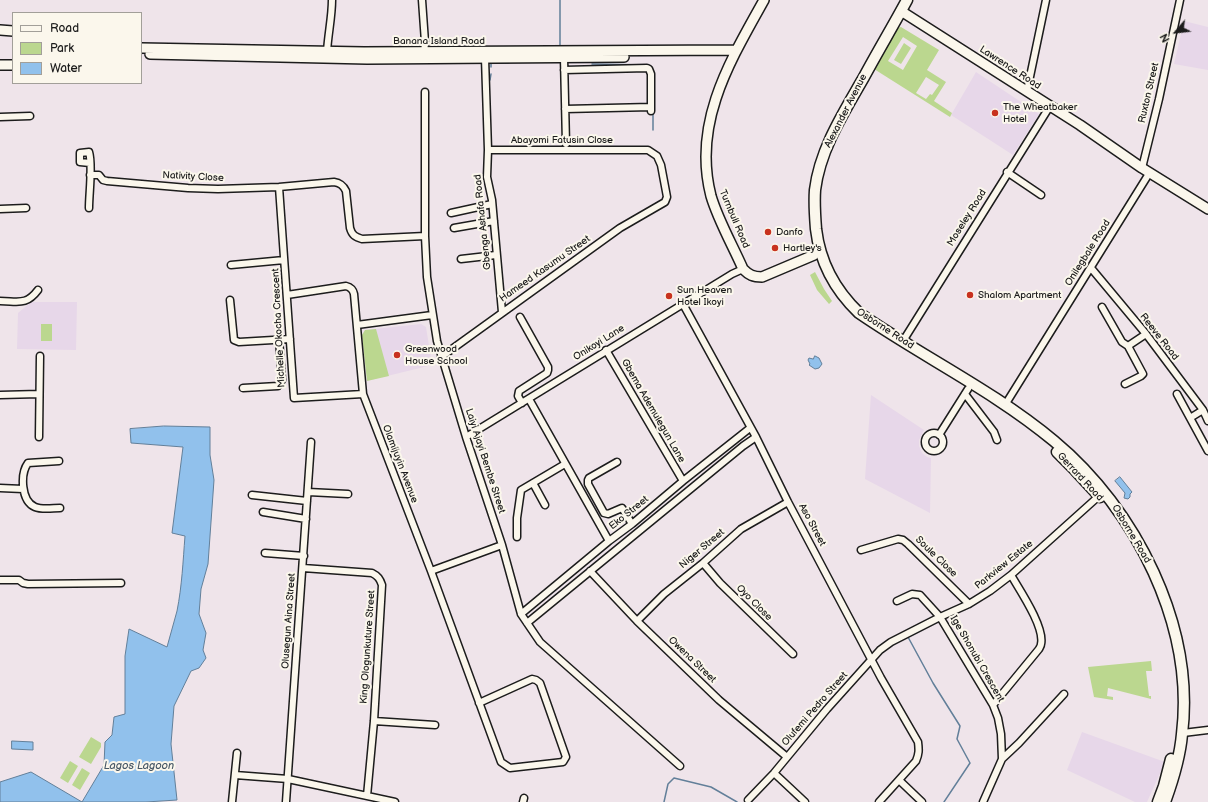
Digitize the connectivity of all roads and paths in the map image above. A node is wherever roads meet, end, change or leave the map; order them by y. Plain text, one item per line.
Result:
1 (332, 0) edge
2 (422, 0) edge
3 (764, 0) edge
4 (900, 0) edge
5 (907, 0) edge
6 (1046, 0) edge
7 (1180, 0) edge
8 (901, 10) junction
9 (0, 30) edge
10 (12, 31) edge
11 (142, 48) edge
12 (327, 52) junction
13 (735, 53) junction
14 (142, 54) edge
15 (424, 55) junction
16 (485, 58) junction
17 (564, 58) junction
18 (0, 65) edge
19 (12, 65) edge
20 (564, 70) junction
21 (1027, 91) junction
22 (425, 92) dead end
23 (1050, 106) junction
24 (565, 109) junction
25 (30, 116) dead end
26 (0, 117) edge
27 (566, 144) dead end
28 (488, 150) junction
29 (90, 164) dead end
30 (1146, 170) junction
31 (1007, 172) junction
32 (90, 175) junction
33 (279, 187) junction
34 (1041, 195) dead end
35 (665, 202) joint
36 (492, 204) junction
37 (0, 208) edge
38 (26, 208) dead end
39 (89, 208) dead end
40 (1208, 209) edge
41 (451, 213) dead end
42 (494, 220) junction
43 (454, 228) dead end
44 (425, 236) junction
45 (496, 255) junction
46 (817, 255) junction
47 (461, 259) dead end
48 (284, 260) junction
49 (231, 265) dead end
50 (1091, 268) junction
51 (743, 269) junction
52 (38, 290) dead end
53 (287, 295) junction
54 (230, 300) dead end
55 (0, 301) edge
56 (682, 304) junction
57 (1102, 307) dead end
58 (502, 312) junction
59 (432, 315) junction
60 (520, 317) dead end
61 (357, 325) junction
62 (1146, 334) junction
63 (290, 339) junction
64 (279, 340) junction
65 (903, 341) junction
66 (1128, 346) junction
67 (606, 350) junction
68 (40, 356) dead end
69 (441, 357) junction
70 (1125, 384) dead end
71 (243, 388) dead end
72 (966, 392) junction
73 (39, 394) junction
74 (363, 394) junction
75 (1177, 394) dead end
76 (0, 395) edge
77 (529, 399) junction
78 (522, 403) junction
79 (1005, 405) junction
80 (1203, 410) junction
81 (1190, 418) junction
82 (1208, 421) edge
83 (750, 428) junction
84 (939, 435) dead end
85 (466, 436) junction
86 (39, 437) dead end
87 (756, 437) junction
88 (997, 440) dead end
89 (312, 442) dead end
90 (1208, 451) edge
91 (59, 461) dead end
92 (617, 462) dead end
93 (565, 464) junction
94 (683, 481) junction
95 (533, 483) junction
96 (0, 488) edge
97 (23, 488) junction
98 (308, 492) junction
99 (348, 494) dead end
100 (252, 495) dead end
101 (1099, 496) junction
102 (307, 501) junction
103 (788, 502) junction
104 (545, 505) dead end
105 (60, 508) dead end
106 (263, 512) dead end
107 (306, 519) junction
108 (632, 524) junction
109 (517, 537) dead end
110 (609, 541) junction
111 (502, 545) junction
112 (861, 550) dead end
113 (265, 553) dead end
114 (304, 556) junction
115 (703, 563) junction
116 (303, 568) junction
117 (431, 570) junction
118 (590, 571) junction
119 (1010, 575) junction
120 (0, 580) edge
121 (121, 583) dead end
122 (897, 601) dead end
123 (969, 604) junction
124 (521, 614) junction
125 (940, 617) junction
126 (637, 621) junction
127 (527, 623) junction
128 (793, 654) dead end
129 (872, 659) junction
130 (1064, 694) dead end
131 (479, 703) junction
132 (993, 705) junction
133 (374, 722) junction
134 (435, 725) dead end
135 (1208, 730) edge
136 (1182, 734) junction
137 (238, 753) dead end
138 (787, 757) junction
139 (1002, 759) junction
140 (680, 766) dead end
141 (774, 773) junction
142 (235, 775) junction
143 (288, 779) junction
144 (899, 780) junction
145 (367, 796) junction
146 (748, 800) dead end
147 (232, 802) edge
148 (286, 802) edge
149 (395, 802) edge
150 (805, 802) edge
151 (879, 802) edge
152 (922, 802) edge
153 (983, 802) edge
154 (1158, 802) edge
155 (1165, 802) edge

1 - 12 street
2 - 15 street
3 - 13 street, Turnbull Road
4 - 46 main road, Alexander Avenue
5 - 8 main road, Alexander Avenue
6 - 21 street
7 - 30 street, Ruxton Street
8 - 21 street, Lawrence Road
8 - 46 main road, Alexander Avenue
9 - 10 street
11 - 12 street, Banana Island Road
12 - 15 street, Banana Island Road
13 - 15 street, Banana Island Road
13 - 17 street, Banana Island Road
13 - 51 street, Turnbull Road
14 - 15 street, Banana Island Road
15 - 16 street, Banana Island Road
16 - 17 street, Banana Island Road
16 - 28 street, Gbenga Ashafa Road
17 - 20 street
18 - 19 street
20 - 24 street
20 - 24 street
21 - 23 street, Lawrence Road
22 - 44 street, Laiyi Ajayi Bembe Street
23 - 30 street, Lawrence Road
23 - 31 street, Moseley Road
24 - 27 street
25 - 26 street
28 - 35 street, Abayomi Fatusin Close
28 - 36 street, Gbenga Ashafa Road
29 - 32 street
30 - 40 street, Lawrence Road
30 - 50 street, Onilegbale Road
31 - 34 street
31 - 65 street, Moseley Road
32 - 33 street, Nativity Close
32 - 39 street
33 - 44 street, Nativity Close
33 - 48 street, Michelle Okocha Crescent
35 - 58 street, Hameed Kasumu Street
36 - 41 street
36 - 42 street, Gbenga Ashafa Road
37 - 38 street
42 - 43 street
42 - 45 street, Gbenga Ashafa Road
44 - 59 street, Laiyi Ajayi Bembe Street
45 - 47 street
45 - 58 street, Gbenga Ashafa Road
46 - 51 street
46 - 65 main road, Osborne Road
46 - 72 main road, Gerrard Road
48 - 49 street
48 - 53 street, Michelle Okocha Crescent
50 - 62 street, Reeve Road
50 - 79 street, Onilegbale Road
51 - 56 street, Onikoyi Lane
52 - 55 street
53 - 61 street, Olamijuyin Avenue
53 - 63 street, Michelle Okocha Crescent
54 - 64 street
56 - 67 street, Onikoyi Lane
56 - 83 street, Aso Street
57 - 66 street
58 - 69 street, Hameed Kasumu Street
59 - 61 street
59 - 69 street, Laiyi Ajayi Bembe Street
60 - 78 street
61 - 74 street, Olamijuyin Avenue
62 - 66 street
62 - 80 street, Reeve Road
63 - 64 street
63 - 74 street, Michelle Okocha Crescent
64 - 71 street
65 - 79 main road, Osborne Road
66 - 70 street
67 - 77 street, Onikoyi Lane
67 - 94 street, Gbema Ademulegun Lane
68 - 73 street
69 - 85 street, Laiyi Ajayi Bembe Street
72 - 84 street
72 - 88 street
72 - 101 main road, Gerrard Road
73 - 76 street
73 - 86 street
74 - 117 street, Olamijuyin Avenue
75 - 81 street
77 - 78 street, Onikoyi Lane
77 - 93 street
78 - 85 street, Onikoyi Lane
79 - 136 main road, Osborne Road
80 - 81 street
80 - 82 street, Reeve Road
81 - 90 street
83 - 87 street, Aso Street
83 - 94 street, Eko Street
85 - 111 street, Laiyi Ajayi Bembe Street
87 - 103 street, Aso Street
87 - 118 street, Eko Street
89 - 98 street, Olusegun Aina Street
91 - 97 street
92 - 108 street
93 - 95 street
93 - 110 street
94 - 108 street, Eko Street
95 - 104 street
95 - 109 street
96 - 97 street
97 - 105 street
98 - 99 street
98 - 102 street, Olusegun Aina Street
100 - 102 street
101 - 119 street, Parkview Estate
101 - 154 main road, Gerrard Road
102 - 107 street, Olusegun Aina Street
103 - 115 street, Niger Street
103 - 129 street, Aso Street
106 - 107 street
107 - 114 street, Olusegun Aina Street
108 - 110 street, Eko Street
110 - 124 street, Eko Street
111 - 117 street
111 - 124 street, Laiyi Ajayi Bembe Street
112 - 123 street, Soule Close
113 - 114 street
114 - 116 street, Olusegun Aina Street
115 - 126 street, Niger Street
115 - 128 street, Oyo Close
116 - 133 street, King Ologunkuture Street
116 - 143 street, Olusegun Aina Street
117 - 131 street, Olamijuyin Avenue
118 - 126 street, Owena Street
118 - 127 street, Eko Street
119 - 123 street, Parkview Estate
119 - 132 street
120 - 121 street
122 - 125 street, Ige Shonubi Crescent
123 - 125 street, Parkview Estate
124 - 127 street, Laiyi Ajayi Bembe Street
125 - 129 street, Parkview Estate
125 - 132 street, Ige Shonubi Crescent
126 - 138 street, Owena Street
127 - 140 street, Laiyi Ajayi Bembe Street
129 - 138 street, Olufemi Pedro Street
129 - 144 street, Aso Street
130 - 139 street
131 - 131 street, Olamijuyin Avenue
132 - 139 street, Ige Shonubi Crescent
133 - 134 street
133 - 145 street, King Ologunkuture Street
135 - 136 street
136 - 155 main road, Osborne Road
137 - 142 street
138 - 141 street, Olufemi Pedro Street
139 - 153 street
141 - 146 street, Olufemi Pedro Street
141 - 150 street
142 - 143 street
142 - 147 street
143 - 145 street
143 - 148 street, Olusegun Aina Street
144 - 151 street
144 - 152 street
145 - 149 street

